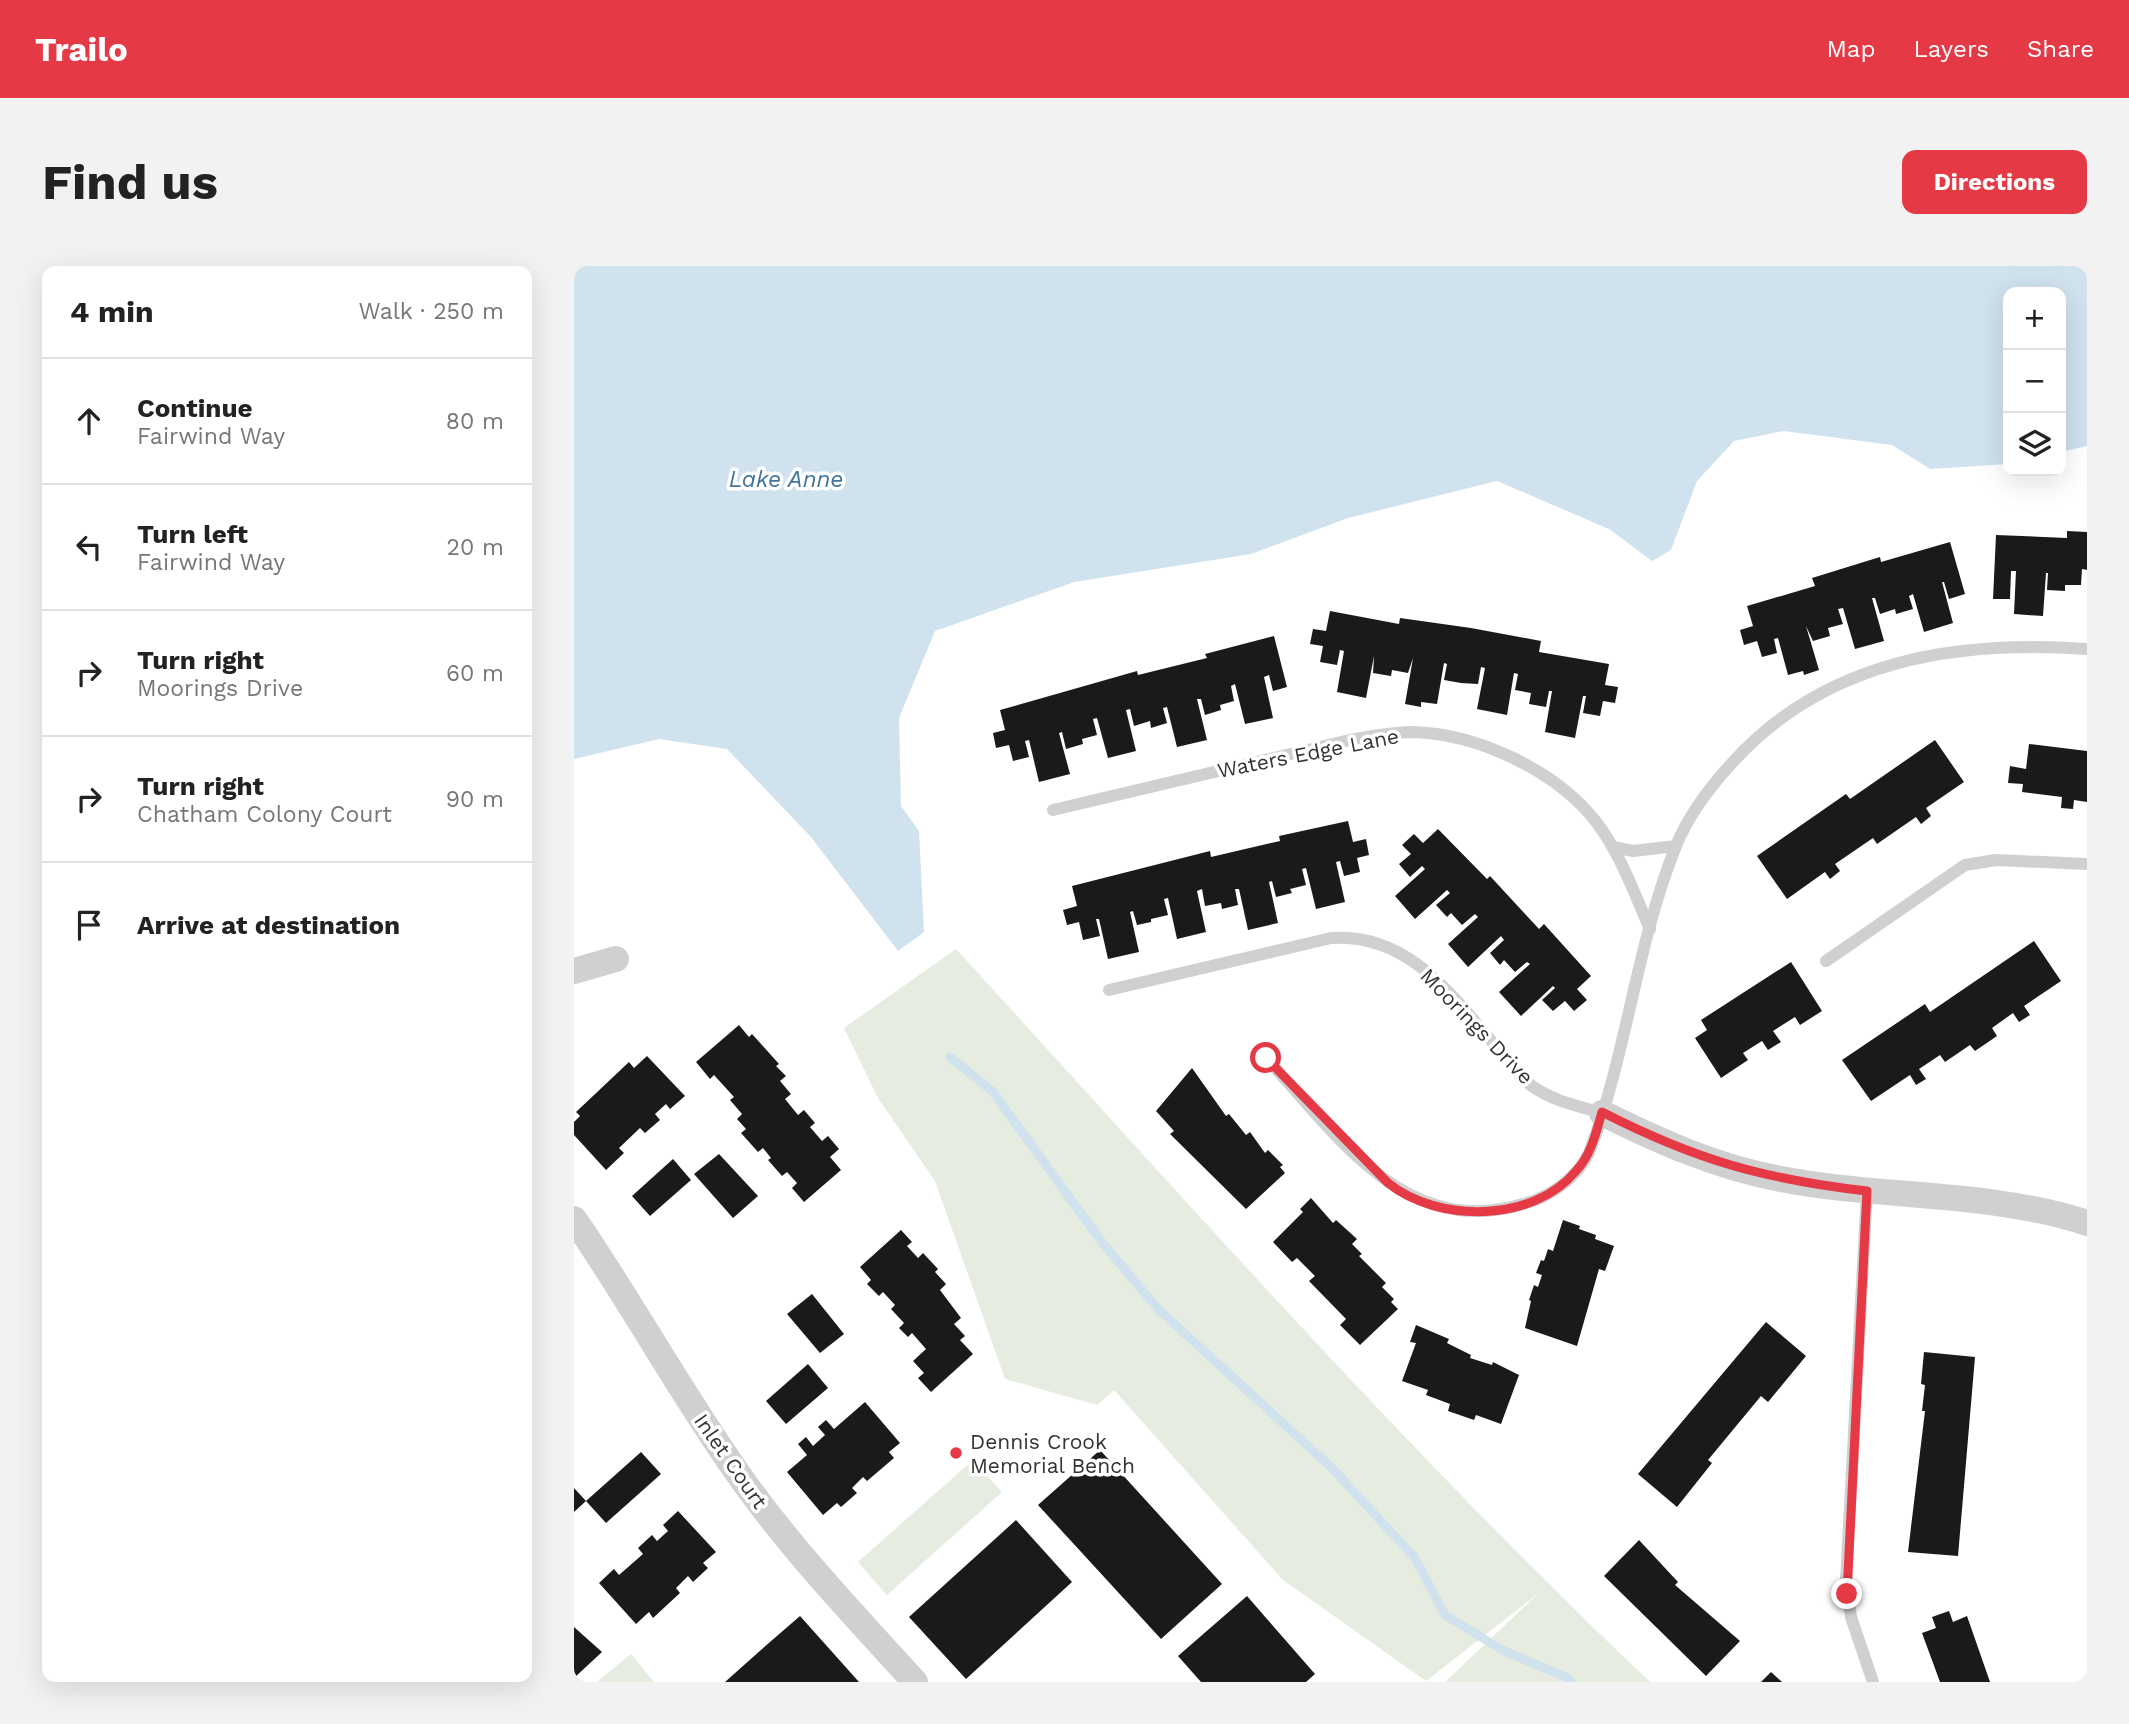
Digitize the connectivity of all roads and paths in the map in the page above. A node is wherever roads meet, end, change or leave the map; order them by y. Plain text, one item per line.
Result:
1 (2087, 649) edge
2 (1053, 810) dead end
3 (1676, 846) junction
4 (1613, 847) junction
5 (2087, 864) edge
6 (1650, 929) junction
7 (616, 958) dead end
8 (1826, 961) dead end
9 (574, 971) edge
10 (1109, 990) dead end
11 (1266, 1058) dead end
12 (1602, 1112) junction
13 (1867, 1191) junction
14 (574, 1219) edge
15 (2087, 1223) edge
16 (915, 1682) edge
17 (1873, 1682) edge

1 - 3 lane
2 - 4 lane, Waters Edge Lane
3 - 4 lane
3 - 6 lane
4 - 6 lane, Waters Edge Lane
5 - 8 lane
6 - 12 lane
7 - 9 street
10 - 12 lane, Moorings Drive
11 - 12 lane
12 - 13 street, Moorings Drive
13 - 15 street, Moorings Drive
13 - 17 lane
14 - 16 street, Inlet Court

